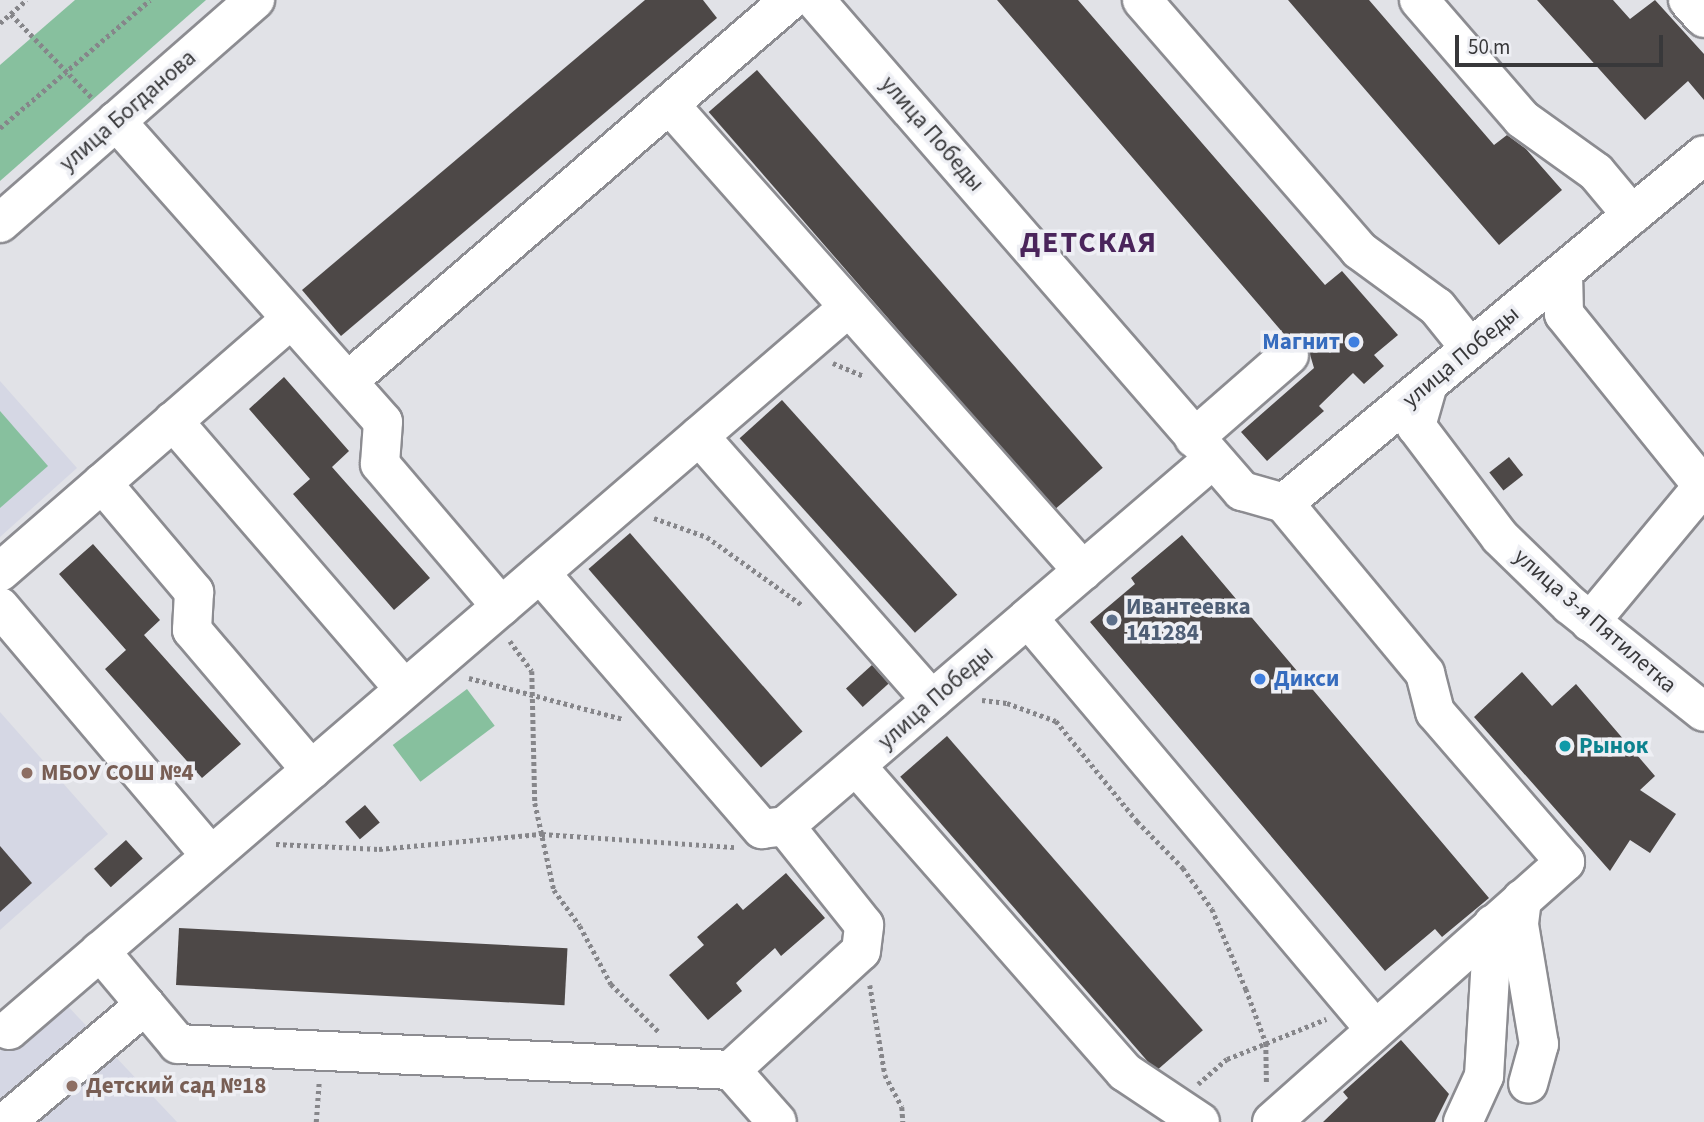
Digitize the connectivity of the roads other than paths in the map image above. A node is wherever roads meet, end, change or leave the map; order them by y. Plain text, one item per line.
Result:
1 (256, 0) edge
2 (790, 0) edge
3 (815, 0) edge
4 (1419, 0) edge
5 (1688, 0) edge
6 (1160, 6) edge
7 (1704, 18) edge
8 (669, 104) junction
9 (108, 114) junction
10 (1704, 155) edge
11 (1632, 215) junction
12 (0, 223) edge
13 (1563, 273) junction
14 (849, 307) junction
15 (290, 320) junction
16 (1471, 348) junction
17 (1289, 355) dead end
18 (348, 381) junction
19 (1428, 384) junction
20 (173, 421) junction
21 (699, 436) junction
22 (1204, 449) junction
23 (102, 483) junction
24 (1284, 503) junction
25 (1083, 571) junction
26 (0, 572) edge
27 (540, 573) junction
28 (501, 606) junction
29 (0, 607) edge
30 (1028, 618) junction
31 (1590, 622) junction
32 (417, 678) junction
33 (932, 700) junction
34 (1704, 712) edge
35 (857, 767) junction
36 (310, 770) junction
37 (785, 826) junction
38 (219, 849) junction
39 (1522, 899) junction
40 (1493, 924) junction
41 (100, 951) junction
42 (145, 1005) junction
43 (1365, 1018) junction
44 (9, 1030) dead end
45 (731, 1070) junction
46 (1528, 1084) dead end
47 (1188, 1114) edge
48 (6, 1122) edge
49 (777, 1122) edge
50 (1272, 1122) edge
51 (1463, 1122) edge

1 - 9 street, улица Богданова
2 - 8 street
3 - 22 street, улица Победы
4 - 11 street
5 - 7 street
6 - 16 street
8 - 14 street
8 - 18 street
9 - 12 street, улица Богданова
9 - 15 street
10 - 11 street, улица Победы
11 - 13 street, улица Победы
13 - 16 street, улица Победы
13 - 31 street
14 - 21 street
14 - 25 street
15 - 18 street
15 - 20 street
16 - 19 street, улица Победы
17 - 22 street
18 - 28 street
19 - 24 street, улица Победы
19 - 31 street, улица 3-я Пятилетка
20 - 23 street
20 - 32 street
21 - 27 street
21 - 33 street
22 - 24 street, улица Победы
22 - 25 street, улица Победы
23 - 26 street
23 - 36 street
24 - 39 street
25 - 30 street, улица Победы
27 - 28 street
27 - 37 street
28 - 32 street
29 - 38 street
30 - 33 street, улица Победы
30 - 43 street
31 - 34 street, улица 3-я Пятилетка
32 - 36 street
33 - 35 street, улица Победы
35 - 37 street, улица Победы
35 - 47 street
36 - 38 street
37 - 45 street
38 - 41 street
39 - 40 street
39 - 46 street
40 - 43 street
40 - 51 street
41 - 42 street
41 - 44 street
42 - 45 street
42 - 48 street
43 - 50 street
45 - 49 street

